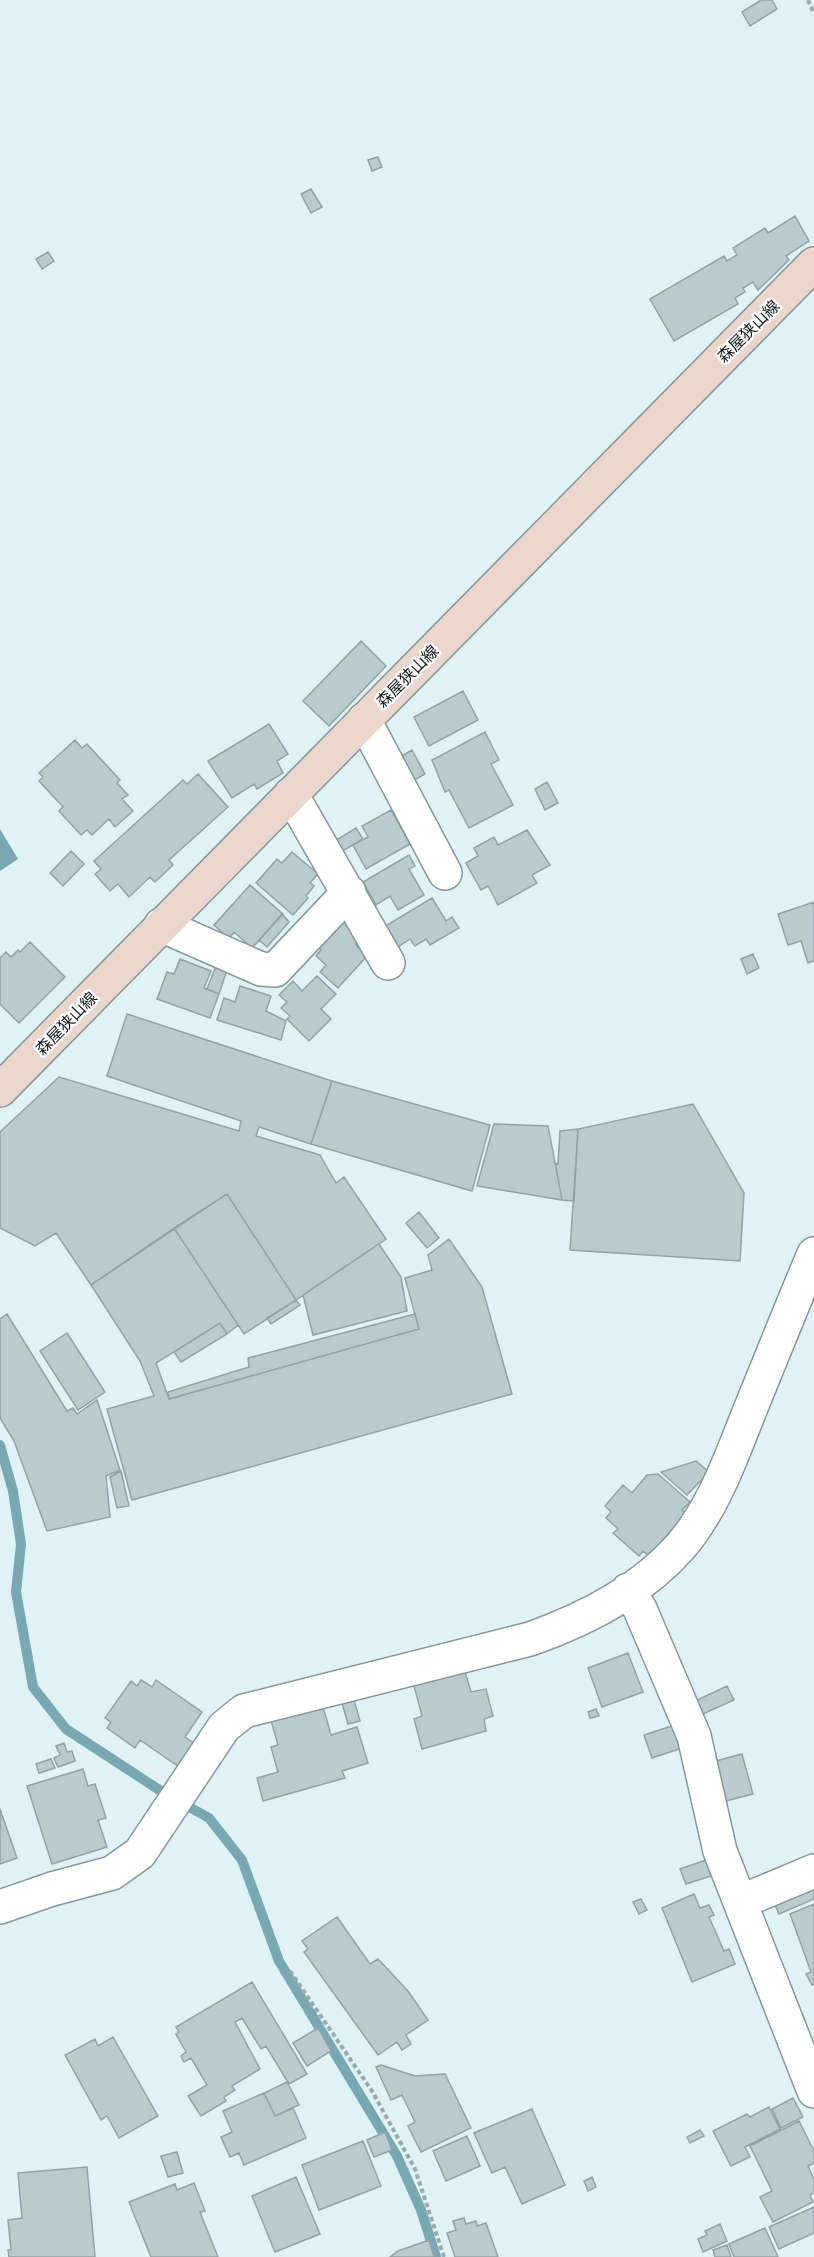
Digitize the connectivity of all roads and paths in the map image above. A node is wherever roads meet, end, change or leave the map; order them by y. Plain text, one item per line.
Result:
1 (808, 0) edge
2 (814, 14) edge
3 (814, 264) edge
4 (364, 720) junction
5 (291, 794) junction
6 (445, 873) dead end
7 (349, 892) junction
8 (161, 926) junction
9 (388, 963) dead end
10 (0, 1090) edge
11 (814, 1254) edge
12 (628, 1590) junction
13 (814, 1871) edge
14 (740, 1902) junction
15 (0, 1906) edge
16 (290, 1971) dead end
17 (814, 2091) edge
18 (444, 2257) edge

1 - 2 path
3 - 4 main road, 森屋狭山線
4 - 5 main road, 森屋狭山線
4 - 6 street
5 - 7 street
5 - 8 main road, 森屋狭山線
7 - 8 street
7 - 9 street
8 - 10 main road, 森屋狭山線
11 - 12 street
12 - 14 street
12 - 15 street
13 - 14 street
14 - 17 street
16 - 18 path

